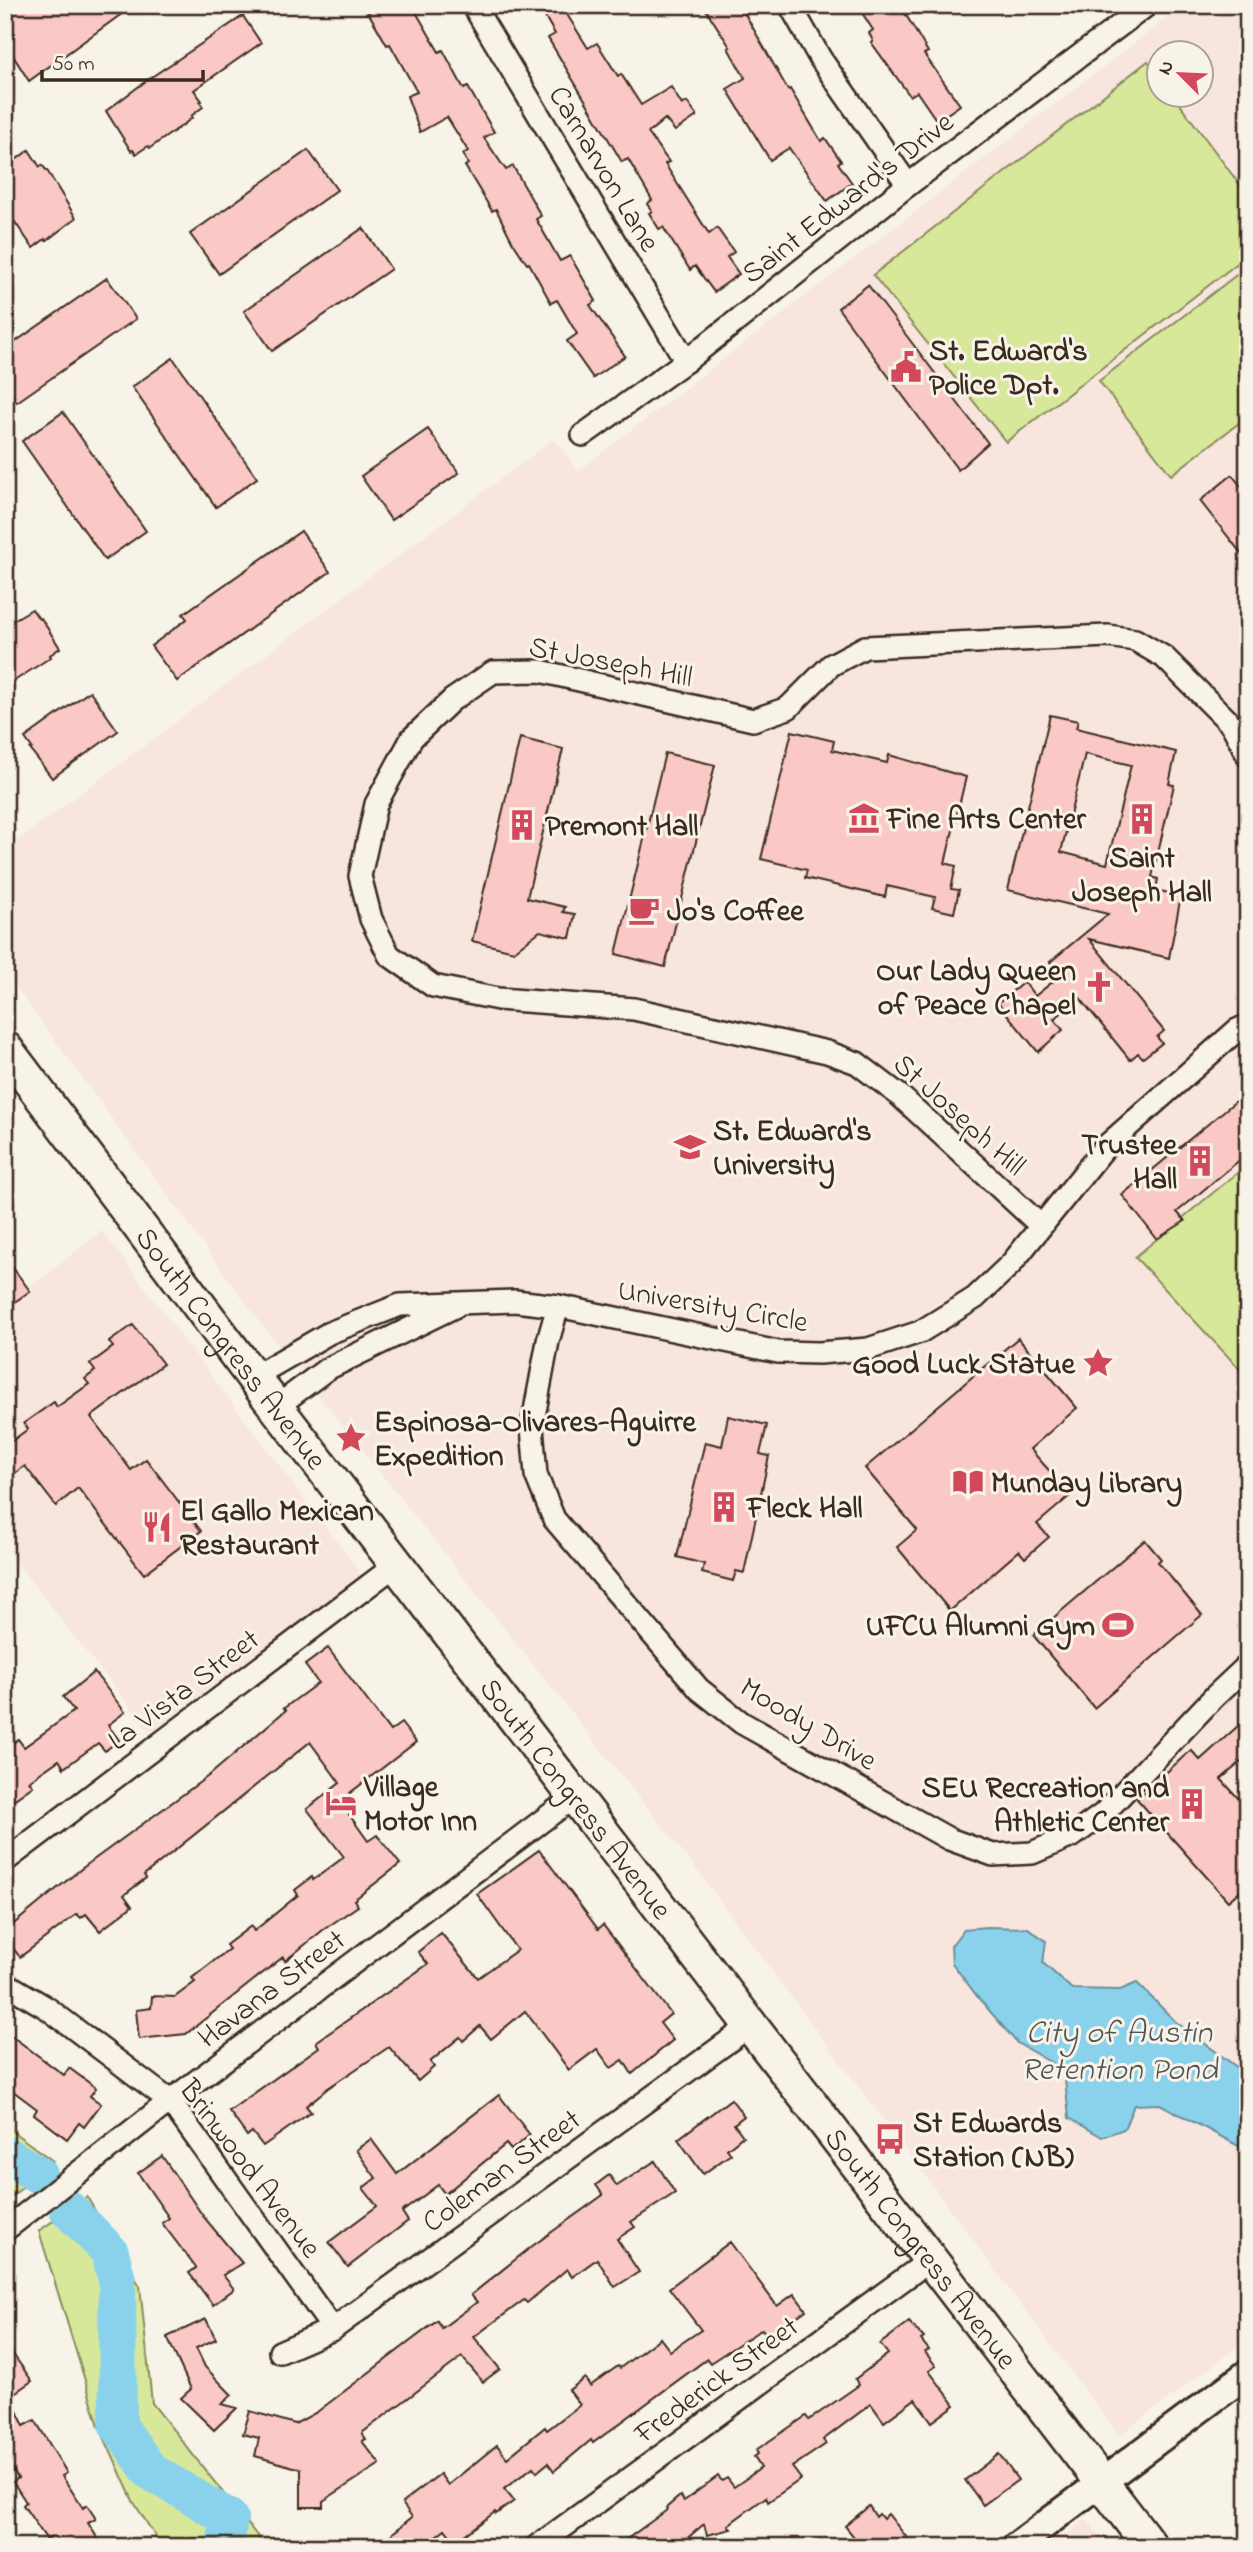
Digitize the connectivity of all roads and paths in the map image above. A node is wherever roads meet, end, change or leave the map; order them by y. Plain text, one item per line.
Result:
1 (473, 5) edge
2 (789, 5) edge
3 (1147, 5) edge
4 (908, 185) junction
5 (686, 361) junction
6 (583, 435) dead end
7 (1248, 756) edge
8 (1248, 1025) edge
9 (5, 1048) edge
10 (1040, 1225) junction
11 (461, 1304) junction
12 (558, 1306) junction
13 (253, 1377) junction
14 (276, 1407) junction
15 (397, 1564) junction
16 (1248, 1665) edge
17 (575, 1796) junction
18 (5, 1861) edge
19 (5, 1983) edge
20 (751, 2025) junction
21 (170, 2101) junction
22 (5, 2230) edge
23 (930, 2260) junction
24 (333, 2329) junction
25 (280, 2352) dead end
26 (1248, 2373) edge
27 (1101, 2482) junction
28 (536, 2547) edge
29 (1014, 2547) edge
30 (1152, 2547) edge

1 - 5 street, Carnarvon Lane
2 - 4 street
3 - 4 street, Saint Edward's Drive
4 - 5 street, Saint Edward's Drive
5 - 6 street, Saint Edward's Drive
7 - 10 street, St Joseph Hill
8 - 10 street, University Circle
9 - 13 main road, South Congress Avenue
10 - 12 street, University Circle
11 - 12 street, University Circle
11 - 13 street, University Circle
11 - 14 street, University Circle
12 - 16 street, Moody Drive
13 - 14 main road, South Congress Avenue
14 - 15 main road, South Congress Avenue
15 - 17 main road, South Congress Avenue
15 - 18 street, La Vista Street
17 - 20 main road, South Congress Avenue
17 - 21 street, Havana Street
19 - 21 street, Brinwood Avenue
20 - 23 main road, South Congress Avenue
20 - 24 street, Coleman Street
21 - 22 street, Havana Street
21 - 24 street, Brinwood Avenue
23 - 27 main road, South Congress Avenue
23 - 28 street, Frederick Street
24 - 25 street, Coleman Street
26 - 27 street
27 - 29 street
27 - 30 main road, South Congress Avenue

